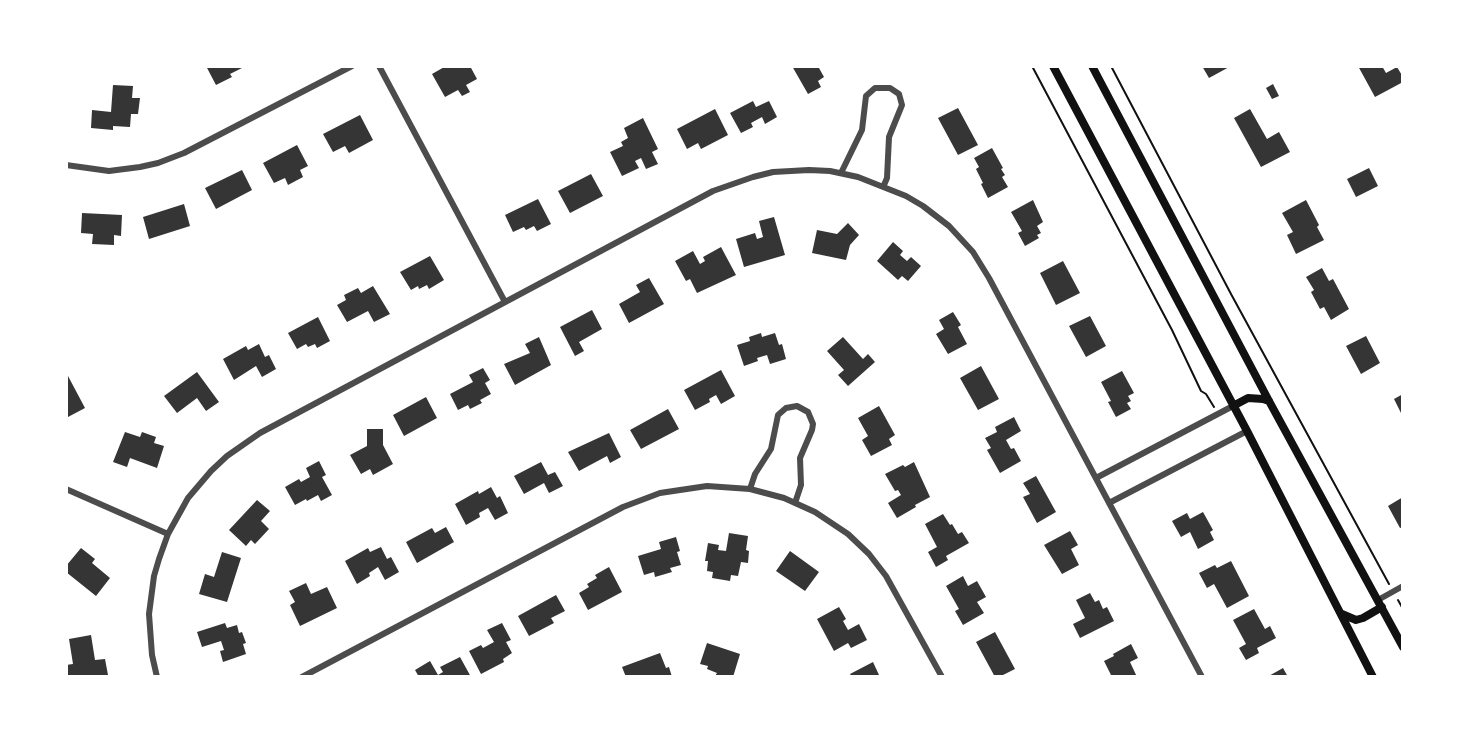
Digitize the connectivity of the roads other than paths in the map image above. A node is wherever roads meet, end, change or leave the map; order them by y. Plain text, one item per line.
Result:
1 (352, 66) edge
2 (379, 66) edge
3 (1053, 66) edge
4 (1092, 66) edge
5 (66, 165) edge
6 (841, 173) junction
7 (884, 185) junction
8 (505, 302) junction
9 (1269, 401) junction
10 (1233, 406) junction
11 (1246, 431) junction
12 (1096, 478) junction
13 (66, 489) edge
14 (750, 489) junction
15 (795, 503) junction
16 (1109, 503) junction
17 (168, 534) junction
18 (1403, 586) edge
19 (1380, 603) junction
20 (1341, 614) junction
21 (1403, 647) edge
22 (157, 677) edge
23 (302, 677) edge
24 (942, 677) edge
25 (1202, 677) edge
26 (1373, 677) edge

1 - 5 street
2 - 8 street
3 - 10 main road
4 - 9 main road
6 - 7 street
6 - 7 street
6 - 8 street
7 - 12 street
8 - 17 street
9 - 10 main road
9 - 19 main road
10 - 11 main road
10 - 12 street
11 - 16 street
11 - 20 main road
12 - 16 street
13 - 17 street
14 - 15 street
14 - 15 street
14 - 23 street
15 - 24 street
16 - 25 street
17 - 22 street
18 - 19 street
19 - 20 main road
19 - 21 main road
20 - 26 main road

